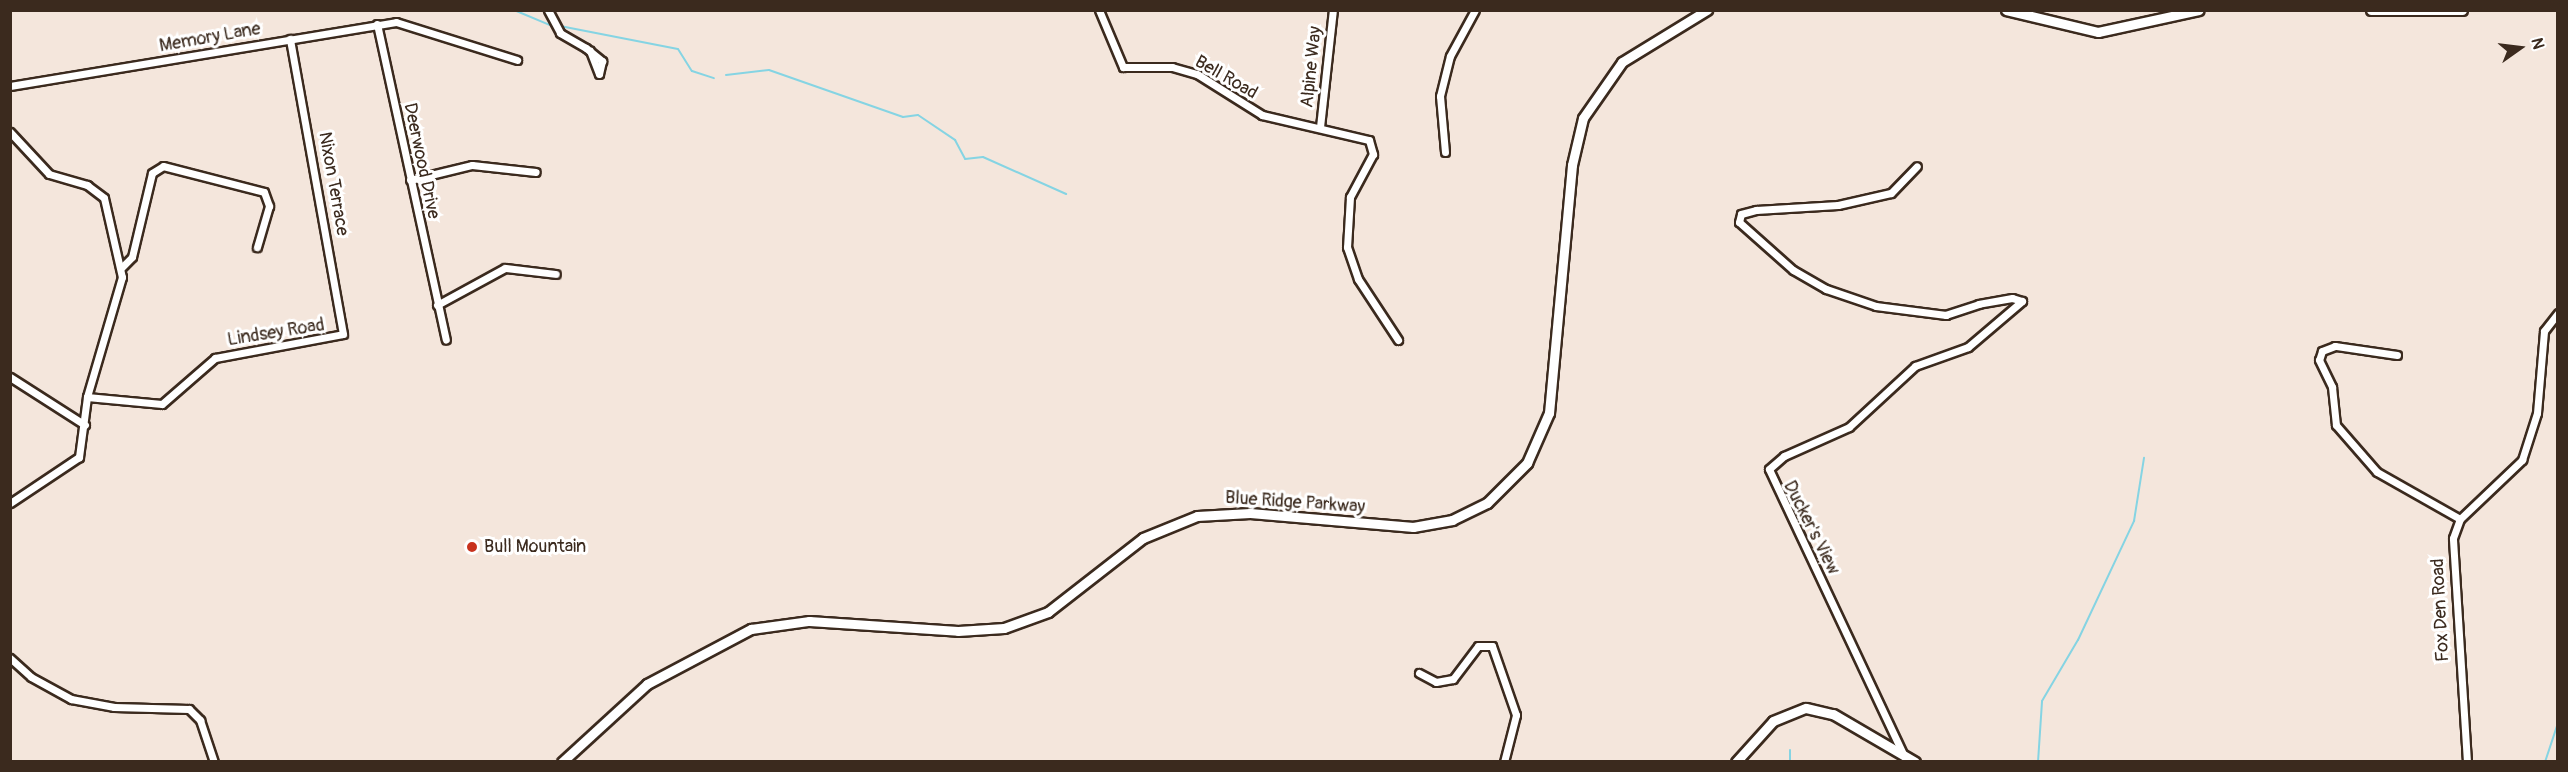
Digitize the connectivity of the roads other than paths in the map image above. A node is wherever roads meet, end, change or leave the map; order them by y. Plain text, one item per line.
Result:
1 (548, 10) edge
2 (1099, 10) edge
3 (1332, 10) edge
4 (1475, 10) edge
5 (1707, 10) edge
6 (2006, 10) edge
7 (2199, 10) edge
8 (2371, 10) edge
9 (2462, 10) edge
10 (377, 24) junction
11 (290, 39) junction
12 (590, 51) dead end
13 (517, 60) dead end
14 (10, 86) edge
15 (1320, 127) junction
16 (10, 132) edge
17 (1445, 152) dead end
18 (1917, 165) dead end
19 (536, 172) dead end
20 (410, 180) junction
21 (257, 247) dead end
22 (122, 267) junction
23 (556, 274) dead end
24 (437, 305) junction
25 (2558, 313) edge
26 (343, 334) joint
27 (446, 340) dead end
28 (1398, 340) dead end
29 (2397, 355) dead end
30 (10, 377) edge
31 (87, 397) junction
32 (85, 425) junction
33 (10, 502) edge
34 (2460, 519) junction
35 (10, 658) edge
36 (1419, 673) dead end
37 (1904, 756) junction
38 (214, 762) edge
39 (562, 762) edge
40 (1504, 762) edge
41 (1736, 762) edge
42 (1915, 762) edge
43 (2467, 762) edge

1 - 12 street
2 - 15 street, Bell Road
3 - 15 street, Alpine Way
4 - 17 street
5 - 39 main road, Blue Ridge Parkway
6 - 7 main road
8 - 9 main road
10 - 11 street, Memory Lane
10 - 13 street, Memory Lane
10 - 20 street, Deerwood Drive
11 - 14 street, Memory Lane
11 - 26 street, Nixon Terrace
15 - 28 street, Bell Road
16 - 22 street
18 - 37 street, Ducker's View
19 - 20 street
20 - 24 street, Deerwood Drive
21 - 22 street
22 - 31 street
23 - 24 street
24 - 27 street, Deerwood Drive
25 - 34 street
26 - 31 street, Lindsey Road
29 - 34 street
30 - 32 street
31 - 32 street
32 - 33 street
34 - 43 street, Fox Den Road
35 - 38 street
36 - 40 street
37 - 41 main road
37 - 42 main road

